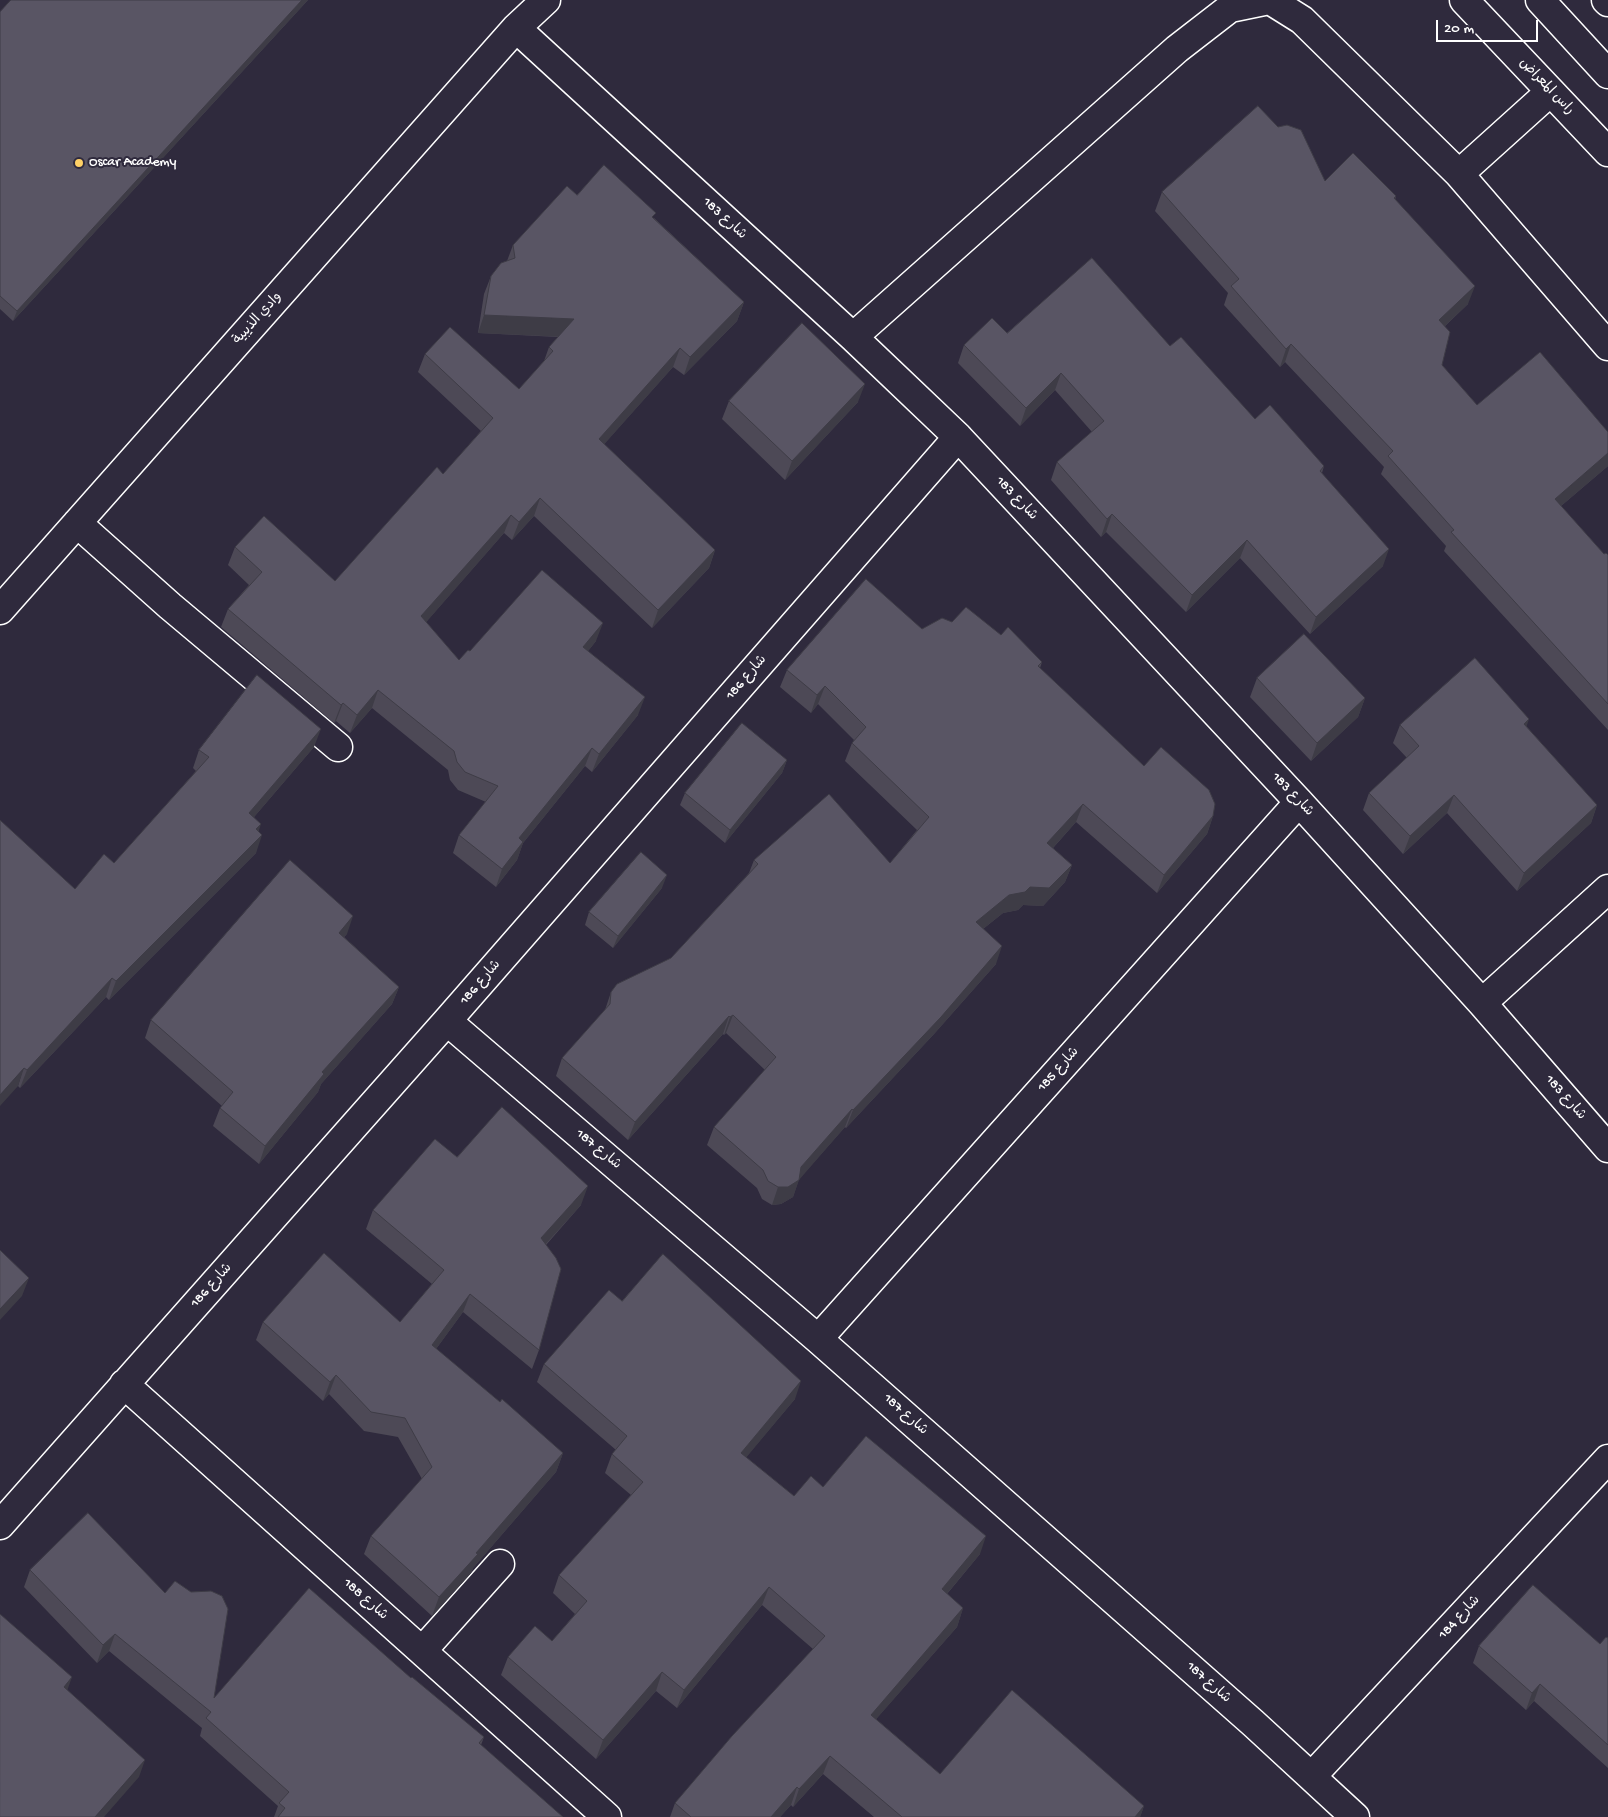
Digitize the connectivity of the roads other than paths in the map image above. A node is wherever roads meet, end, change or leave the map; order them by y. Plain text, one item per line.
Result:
1 (530, 0) edge
2 (546, 0) edge
3 (1270, 0) edge
4 (1464, 0) edge
5 (1540, 0) edge
6 (516, 28) junction
7 (1608, 74) edge
8 (1550, 92) junction
9 (1608, 152) edge
10 (1459, 174) junction
11 (853, 337) junction
12 (1608, 346) edge
13 (958, 437) junction
14 (77, 523) junction
15 (0, 610) edge
16 (338, 747) dead end
17 (1299, 802) junction
18 (1608, 888) edge
19 (1482, 1004) junction
20 (447, 1021) junction
21 (1608, 1148) edge
22 (818, 1338) junction
23 (124, 1384) junction
24 (1608, 1459) edge
25 (0, 1526) edge
26 (500, 1564) dead end
27 (422, 1651) junction
28 (1312, 1776) junction
29 (607, 1817) edge
30 (1355, 1817) edge

1 - 6 street, وادي الذيبية
2 - 6 street, وادي الذيبية
3 - 10 street
3 - 11 street
4 - 8 street, راس المعراض
5 - 7 street
6 - 11 street, شارع 183
6 - 14 street, وادي الذيبية
8 - 9 street, راس المعراض
8 - 10 street
10 - 12 street
11 - 13 street, شارع 183
13 - 17 street, شارع 183
13 - 20 street, شارع 186
14 - 15 street, وادي الذيبية
14 - 16 street
17 - 19 street, شارع 183
17 - 22 street, شارع 185
18 - 19 street
19 - 21 street, شارع 183
20 - 22 street, شارع 187
20 - 23 street, شارع 186
22 - 28 street, شارع 187
23 - 25 street, شارع 186
23 - 27 street, شارع 188
24 - 28 street, شارع 184
26 - 27 street
27 - 29 street, شارع 188
28 - 30 street, شارع 187

